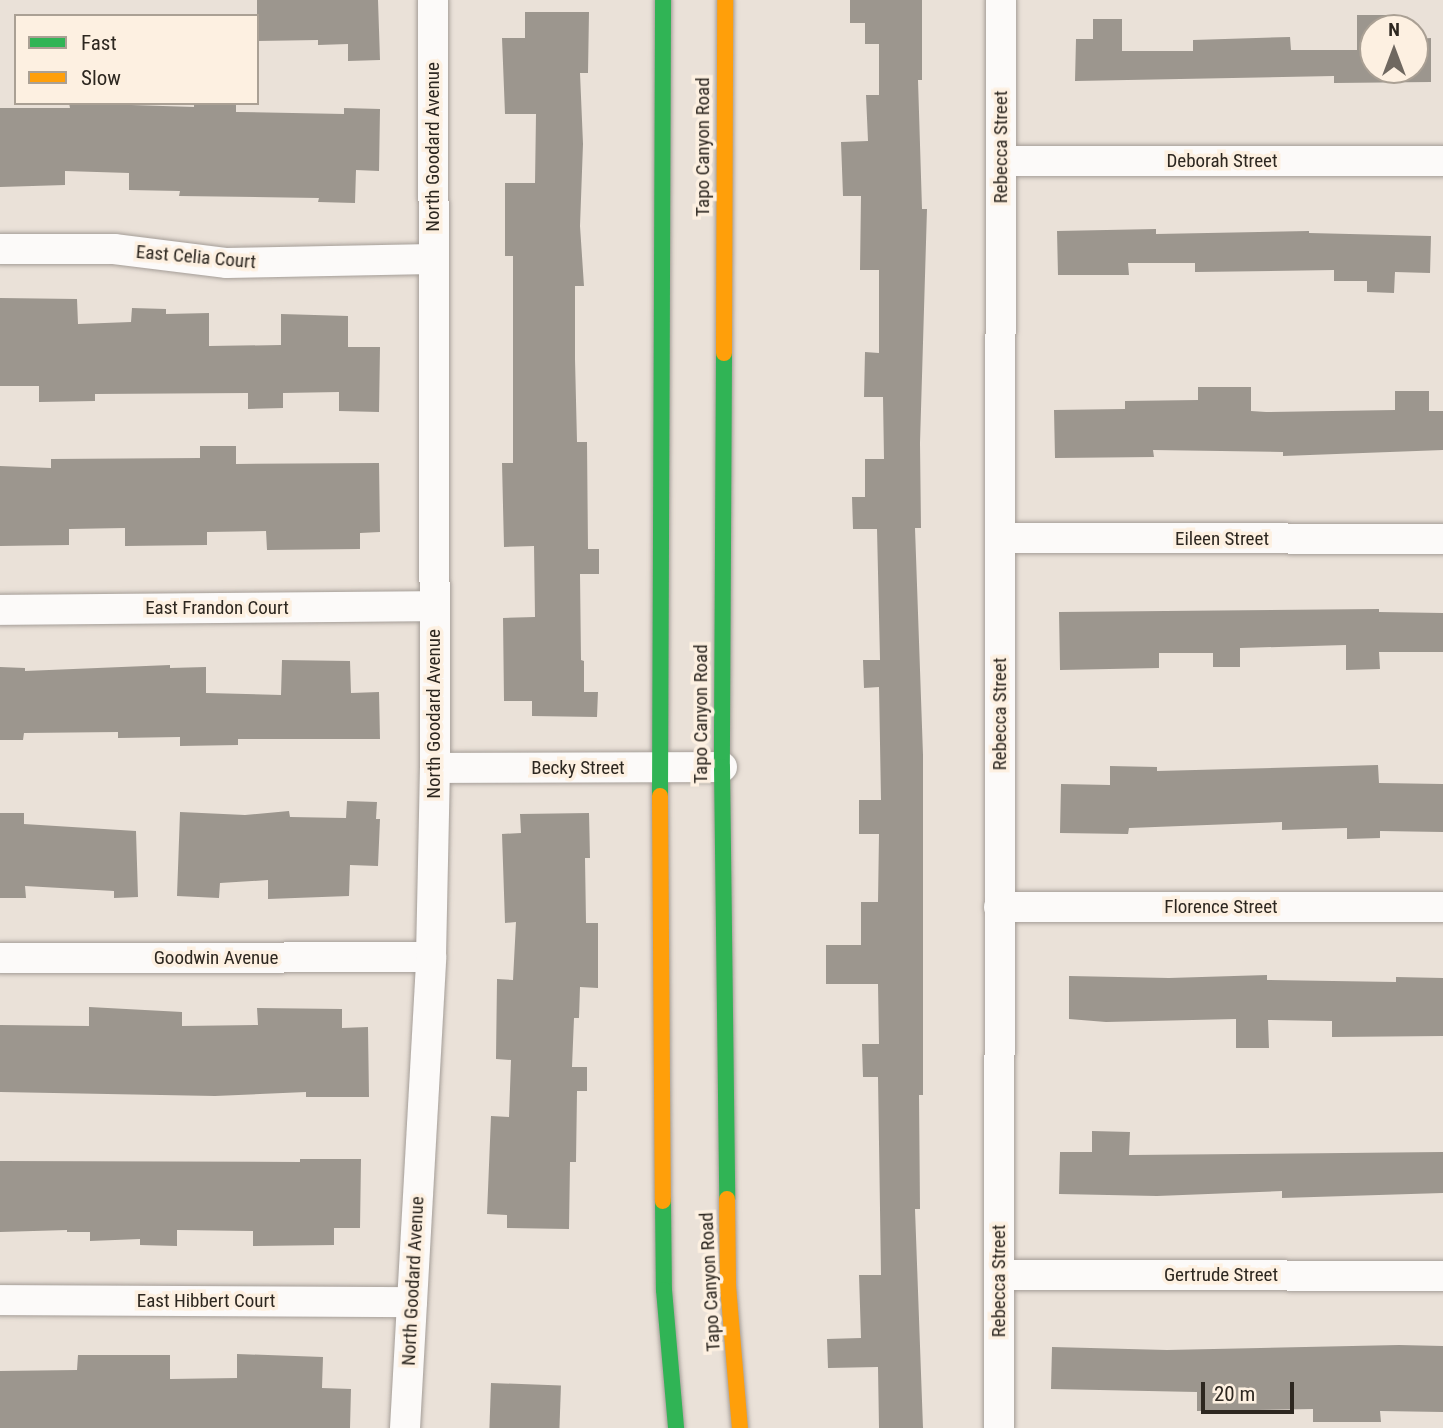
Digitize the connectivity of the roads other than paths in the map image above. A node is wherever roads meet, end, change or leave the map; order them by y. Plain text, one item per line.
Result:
1 (433, 0) edge
2 (663, 0) edge
3 (724, 0) edge
4 (1001, 0) edge
5 (1000, 161) junction
6 (1443, 161) edge
7 (0, 250) edge
8 (433, 259) junction
9 (1000, 538) junction
10 (1443, 539) edge
11 (435, 606) junction
12 (0, 610) edge
13 (660, 767) junction
14 (722, 767) junction
15 (435, 768) junction
16 (999, 907) junction
17 (1443, 907) edge
18 (431, 957) junction
19 (0, 958) edge
20 (999, 1275) junction
21 (1443, 1276) edge
22 (0, 1300) edge
23 (412, 1302) junction
24 (405, 1428) edge
25 (676, 1428) edge
26 (740, 1428) edge
27 (999, 1428) edge

1 - 8 street, North Goodard Avenue
2 - 13 main road, Tapo Canyon Road
3 - 14 main road, Tapo Canyon Road
4 - 5 street, Rebecca Street
5 - 6 street, Deborah Street
5 - 9 street, Rebecca Street
7 - 8 street, East Celia Court
8 - 11 street, North Goodard Avenue
9 - 10 street, Eileen Street
9 - 16 street, Rebecca Street
11 - 12 street, East Frandon Court
11 - 15 street, North Goodard Avenue
13 - 14 street, Becky Street
13 - 15 street, Becky Street
13 - 25 main road, Tapo Canyon Road
14 - 26 main road, Tapo Canyon Road
15 - 18 street, North Goodard Avenue
16 - 17 street, Florence Street
16 - 20 street, Rebecca Street
18 - 19 street, Goodwin Avenue
18 - 23 street, North Goodard Avenue
20 - 21 street, Gertrude Street
20 - 27 street, Rebecca Street
22 - 23 street, East Hibbert Court
23 - 24 street, North Goodard Avenue

